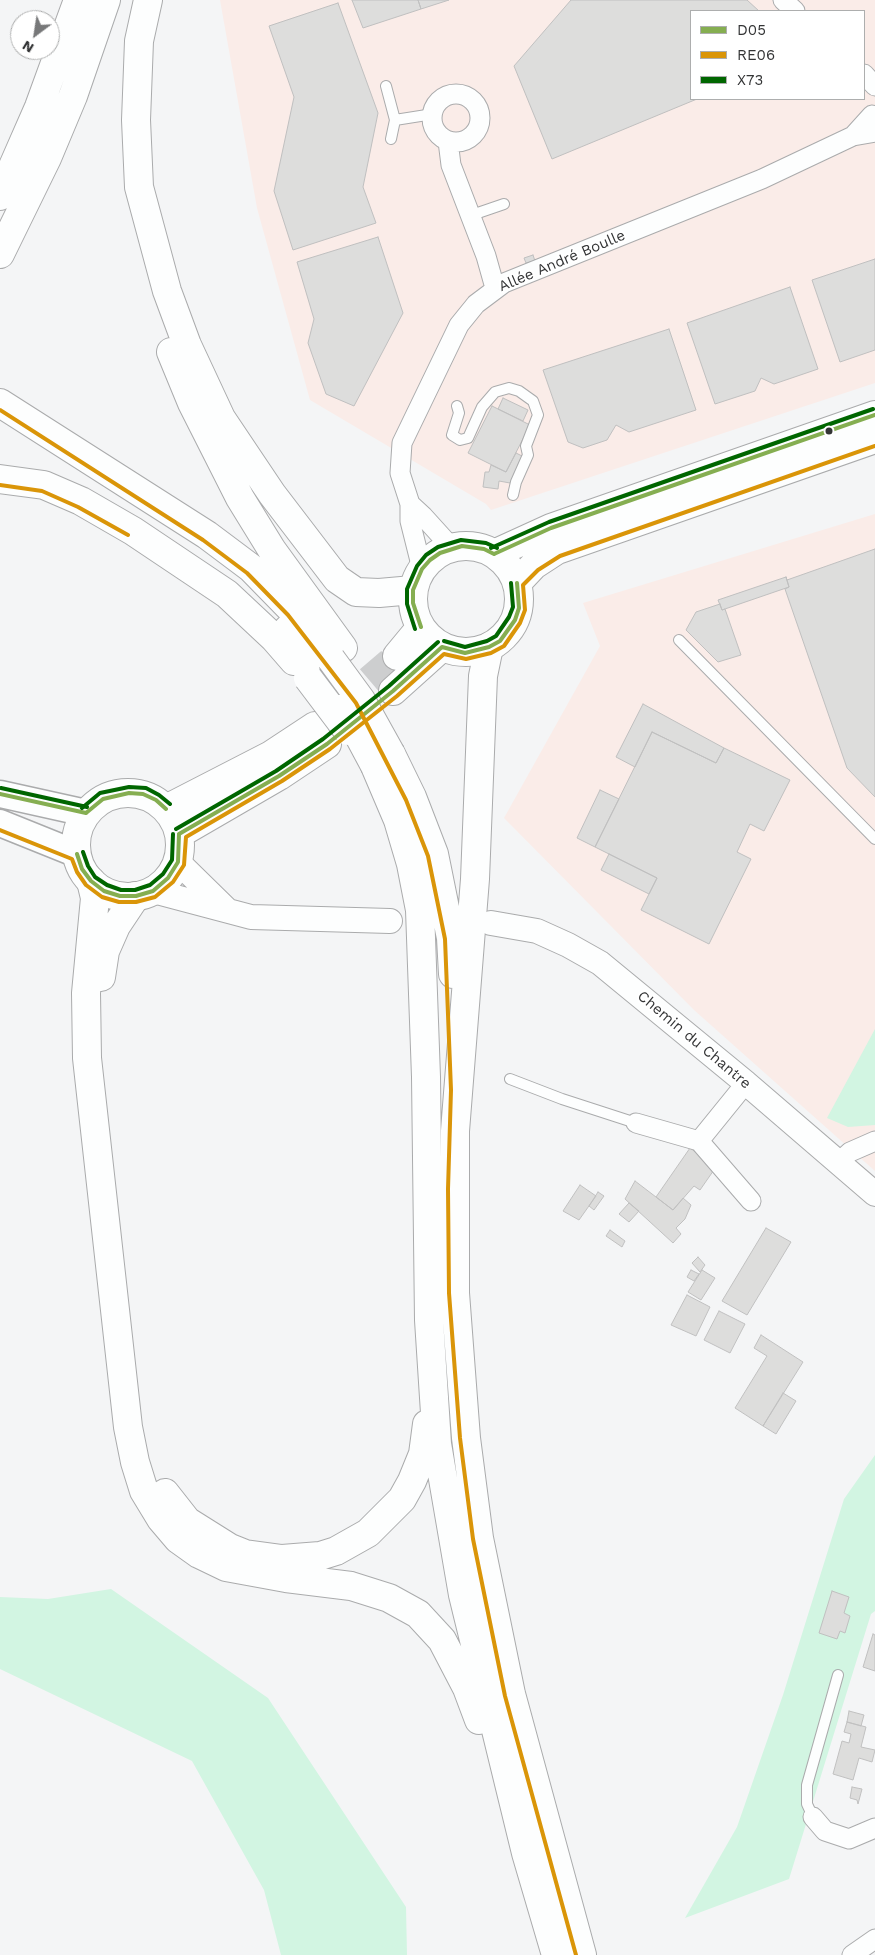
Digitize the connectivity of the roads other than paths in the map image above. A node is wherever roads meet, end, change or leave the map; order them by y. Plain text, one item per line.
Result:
1 (78, 0) edge
2 (106, 0) edge
3 (148, 0) edge
4 (783, 0) edge
5 (794, 10) edge
6 (865, 75) edge
7 (386, 86) dead end
8 (875, 86) edge
9 (432, 114) junction
10 (874, 118) edge
11 (394, 120) junction
12 (391, 139) dead end
13 (448, 141) junction
14 (139, 187) junction
15 (0, 196) edge
16 (504, 204) dead end
17 (469, 216) junction
18 (0, 254) edge
19 (495, 288) junction
20 (0, 402) edge
21 (457, 406) dead end
22 (875, 415) edge
23 (0, 421) edge
24 (875, 439) edge
25 (0, 479) edge
26 (513, 495) dead end
27 (410, 504) junction
28 (452, 548) junction
29 (494, 554) junction
30 (418, 579) junction
31 (517, 583) junction
32 (420, 627) junction
33 (679, 640) dead end
34 (442, 647) junction
35 (489, 647) junction
36 (397, 656) tunnel mouth
37 (325, 664) junction
38 (393, 691) dead end
39 (388, 755) junction
40 (0, 794) edge
41 (166, 809) junction
42 (86, 813) junction
43 (0, 823) edge
44 (179, 834) junction
45 (875, 839) edge
46 (77, 854) junction
47 (178, 862) junction
48 (91, 881) junction
49 (145, 894) junction
50 (227, 910) junction
51 (390, 921) dead end
52 (491, 923) dead end
53 (510, 1079) dead end
54 (746, 1083) junction
55 (457, 1090) junction
56 (636, 1123) joint
57 (699, 1141) junction
58 (875, 1141) edge
59 (839, 1162) junction
60 (875, 1194) edge
61 (751, 1201) dead end
62 (429, 1320) junction
63 (838, 1675) dead end
64 (813, 1817) joint
65 (875, 1828) edge
66 (526, 1853) junction
67 (875, 1939) edge
68 (556, 1955) edge
69 (582, 1955) edge
70 (852, 1955) edge

1 - 15 main road
2 - 18 main road
3 - 14 main road
4 - 5 street
6 - 8 street
7 - 11 lane
9 - 11 lane
9 - 13 street
9 - 13 street
10 - 19 street, Allée André Boulle
11 - 12 lane
13 - 17 street
14 - 30 main road
14 - 37 main road
16 - 17 lane
17 - 19 street
19 - 27 street, Allée André Boulle
20 - 37 main road
21 - 26 lane
22 - 29 main road
23 - 37 main road
24 - 31 main road
25 - 37 main road
27 - 28 street, Allée André Boulle
27 - 30 street, Allée André Boulle
28 - 29 main road
28 - 30 main road
29 - 31 main road
30 - 32 main road
31 - 35 main road
32 - 34 main road
32 - 36 main road
33 - 45 lane
34 - 35 main road
34 - 38 main road
35 - 55 main road
37 - 39 main road, bridge
39 - 55 main road
39 - 62 main road
40 - 42 main road
41 - 42 main road
41 - 44 main road
41 - 44 main road
42 - 46 main road
43 - 46 main road
44 - 47 main road
46 - 48 main road
47 - 49 main road
47 - 50 street
48 - 49 main road
48 - 66 main road
49 - 50 street
49 - 62 main road
50 - 51 street
52 - 54 street, Chemin du Chantre
53 - 56 lane
54 - 57 street
54 - 59 street, Chemin du Chantre
55 - 69 main road
56 - 57 street
57 - 61 street
58 - 59 street
59 - 60 street, Chemin du Chantre
62 - 66 main road
63 - 64 lane
64 - 65 street
66 - 68 main road
67 - 70 street

